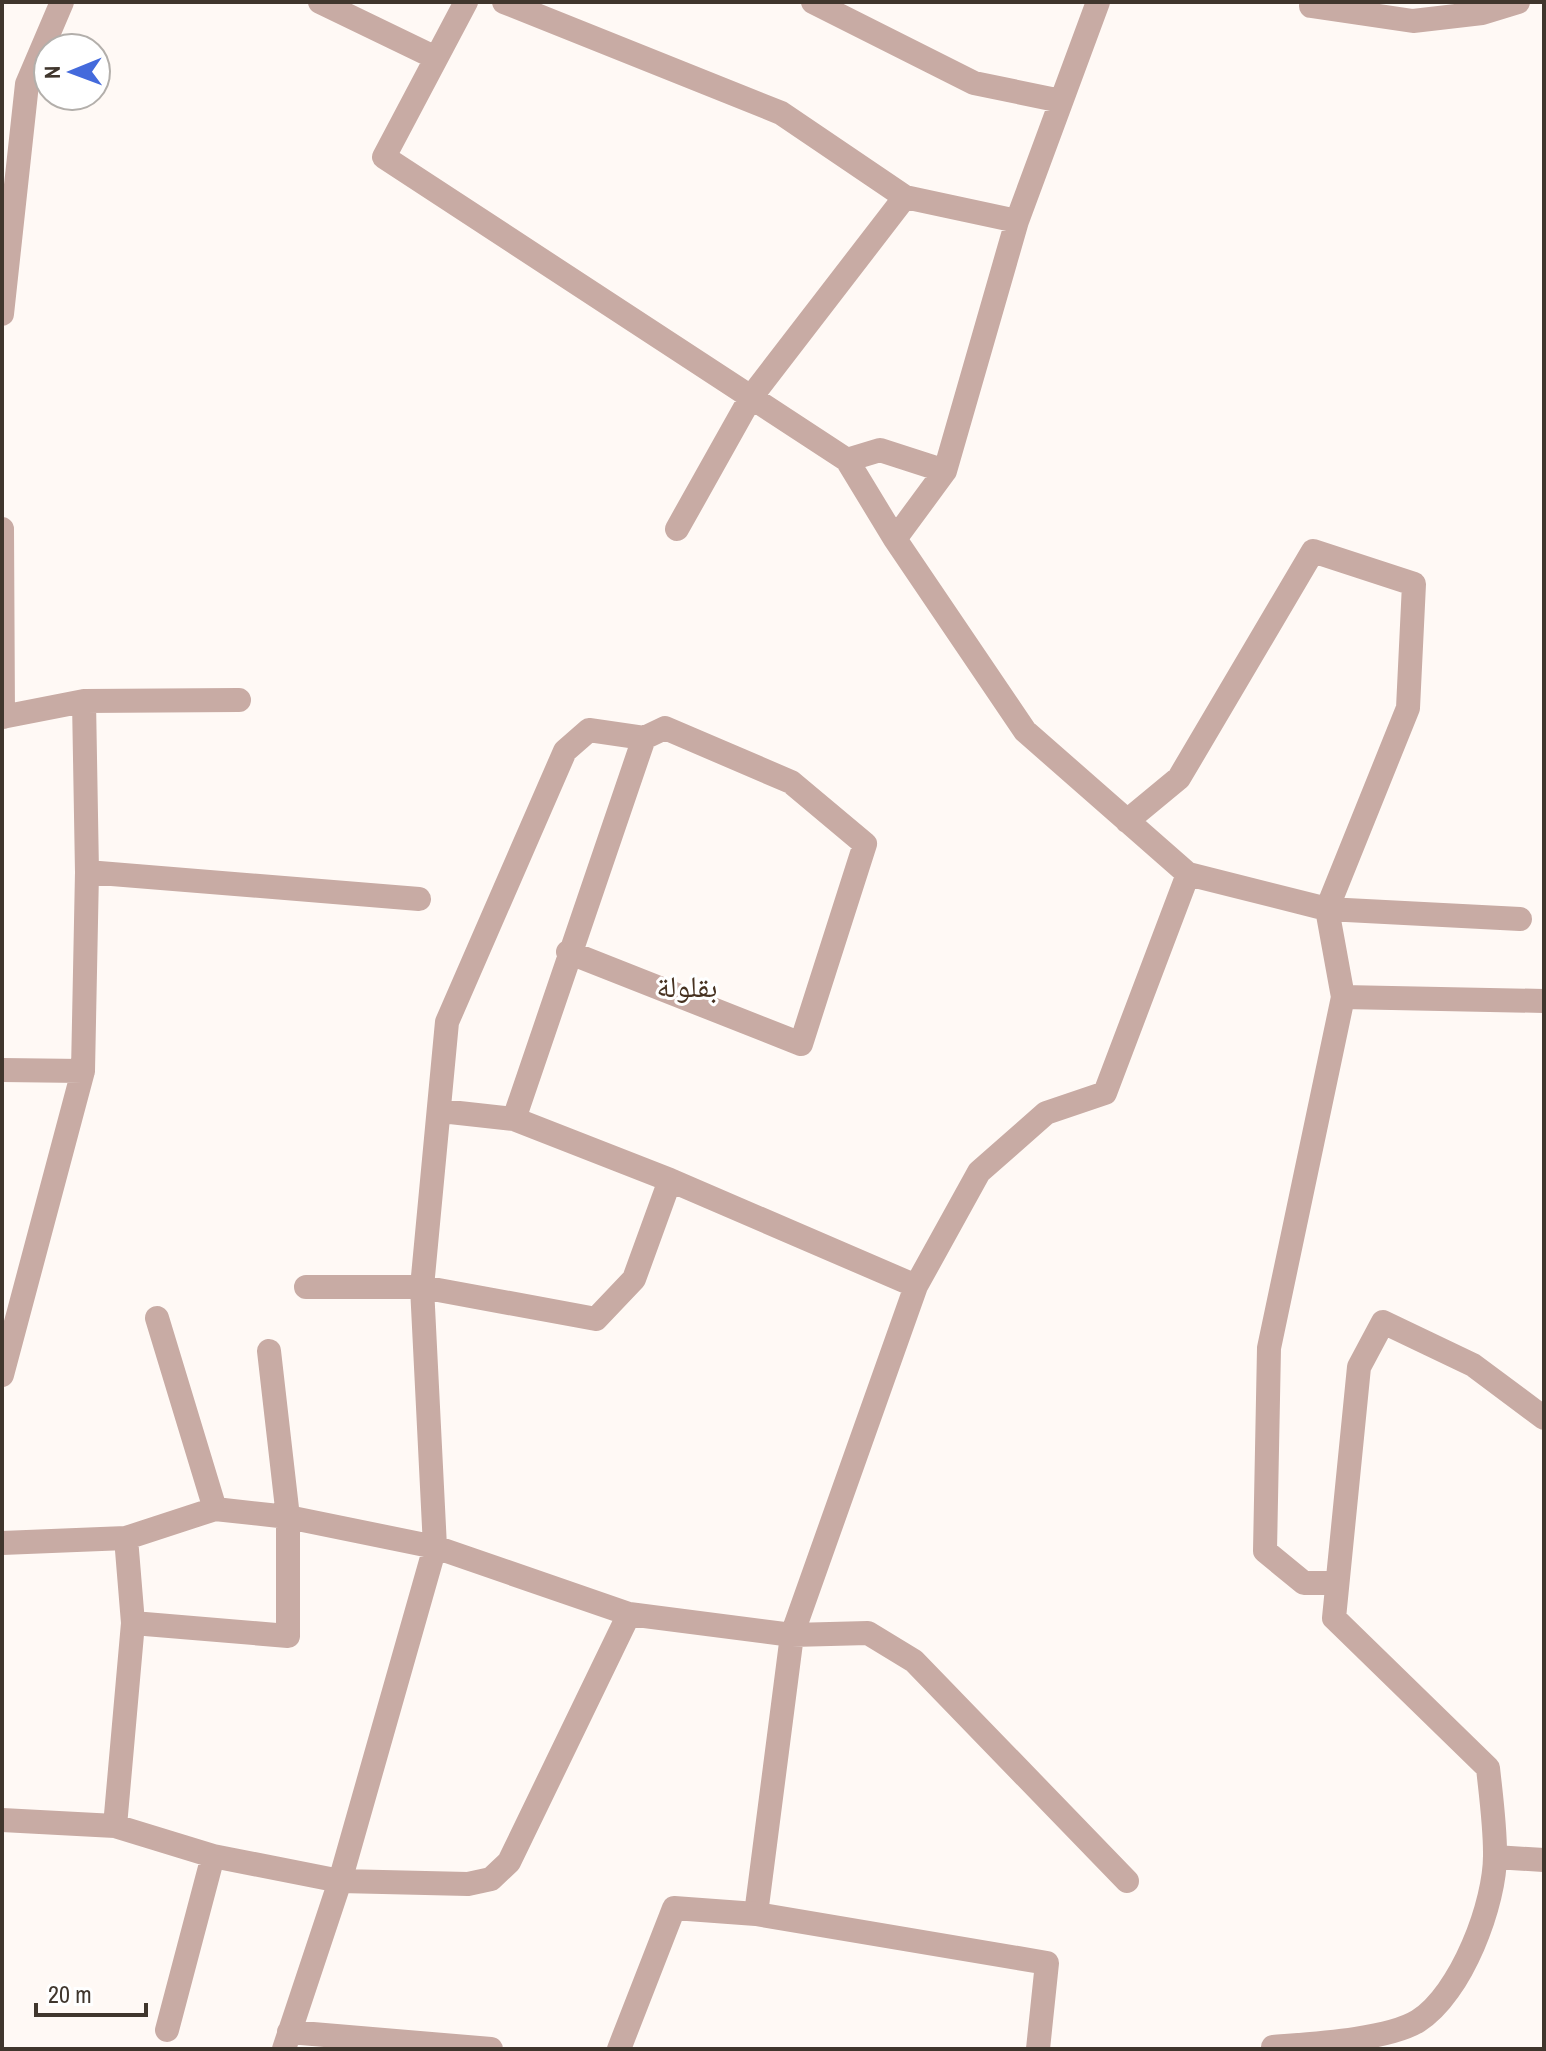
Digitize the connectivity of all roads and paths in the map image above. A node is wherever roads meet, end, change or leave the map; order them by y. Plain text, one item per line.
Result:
1 (62, 2) edge
2 (320, 2) edge
3 (466, 2) edge
4 (504, 2) edge
5 (813, 2) edge
6 (1098, 2) edge
7 (1518, 2) edge
8 (1308, 3) edge
9 (436, 58) junction
10 (1061, 101) junction
11 (905, 197) junction
12 (1017, 221) junction
13 (2, 314) edge
14 (751, 397) junction
15 (847, 460) junction
16 (945, 471) junction
17 (2, 529) edge
18 (677, 529) dead end
19 (895, 539) junction
20 (239, 700) dead end
21 (84, 701) junction
22 (2, 717) edge
23 (644, 738) junction
24 (1127, 821) junction
25 (87, 872) junction
26 (1188, 874) junction
27 (419, 899) dead end
28 (1327, 909) junction
29 (1520, 919) dead end
30 (568, 952) junction
31 (1343, 997) junction
32 (1544, 1001) edge
33 (2, 1070) edge
34 (83, 1071) junction
35 (441, 1111) junction
36 (514, 1119) junction
37 (670, 1180) junction
38 (916, 1286) junction
39 (306, 1287) dead end
40 (422, 1287) junction
41 (157, 1318) dead end
42 (269, 1351) dead end
43 (2, 1375) edge
44 (1544, 1418) edge
45 (215, 1509) junction
46 (288, 1517) junction
47 (126, 1538) junction
48 (2, 1543) edge
49 (435, 1547) junction
50 (1336, 1583) junction
51 (629, 1614) junction
52 (133, 1623) junction
53 (792, 1635) junction
54 (2, 1820) edge
55 (115, 1826) junction
56 (213, 1856) junction
57 (1495, 1857) junction
58 (1544, 1860) edge
59 (340, 1881) junction
60 (1127, 1881) dead end
61 (756, 1914) junction
62 (167, 2030) dead end
63 (287, 2041) edge
64 (1273, 2047) edge
65 (491, 2049) edge
66 (619, 2049) edge
67 (1038, 2049) edge

1 - 13 street
2 - 9 street
3 - 9 street
4 - 11 street
5 - 10 street
6 - 10 street
7 - 8 street
9 - 14 street
10 - 12 street
11 - 12 street
11 - 14 street
12 - 16 street
14 - 15 street
14 - 18 street
15 - 16 street
15 - 19 street
16 - 19 street
17 - 22 street
19 - 24 street
20 - 21 street
21 - 22 street
21 - 25 street
23 - 30 street
23 - 30 street
23 - 35 street
24 - 26 street
24 - 28 street
25 - 27 street
25 - 34 street
26 - 28 street
26 - 38 street
28 - 29 street
28 - 31 street
30 - 36 street
31 - 32 street
31 - 50 street
33 - 34 street
34 - 43 street
35 - 36 street
35 - 40 street
36 - 37 street
37 - 38 street
37 - 40 street
38 - 53 street
39 - 40 street
40 - 49 street
41 - 45 street
42 - 46 street
44 - 50 street
45 - 46 street
45 - 47 street
46 - 49 street
46 - 52 street
47 - 48 street
47 - 52 street
49 - 51 street
49 - 59 street
50 - 57 street
51 - 53 street
51 - 59 street
52 - 55 street
53 - 60 street
53 - 61 street
54 - 55 street
55 - 56 street
56 - 59 street
56 - 62 street
57 - 58 street
57 - 64 street
59 - 63 street
61 - 66 street
61 - 67 street
63 - 65 street

